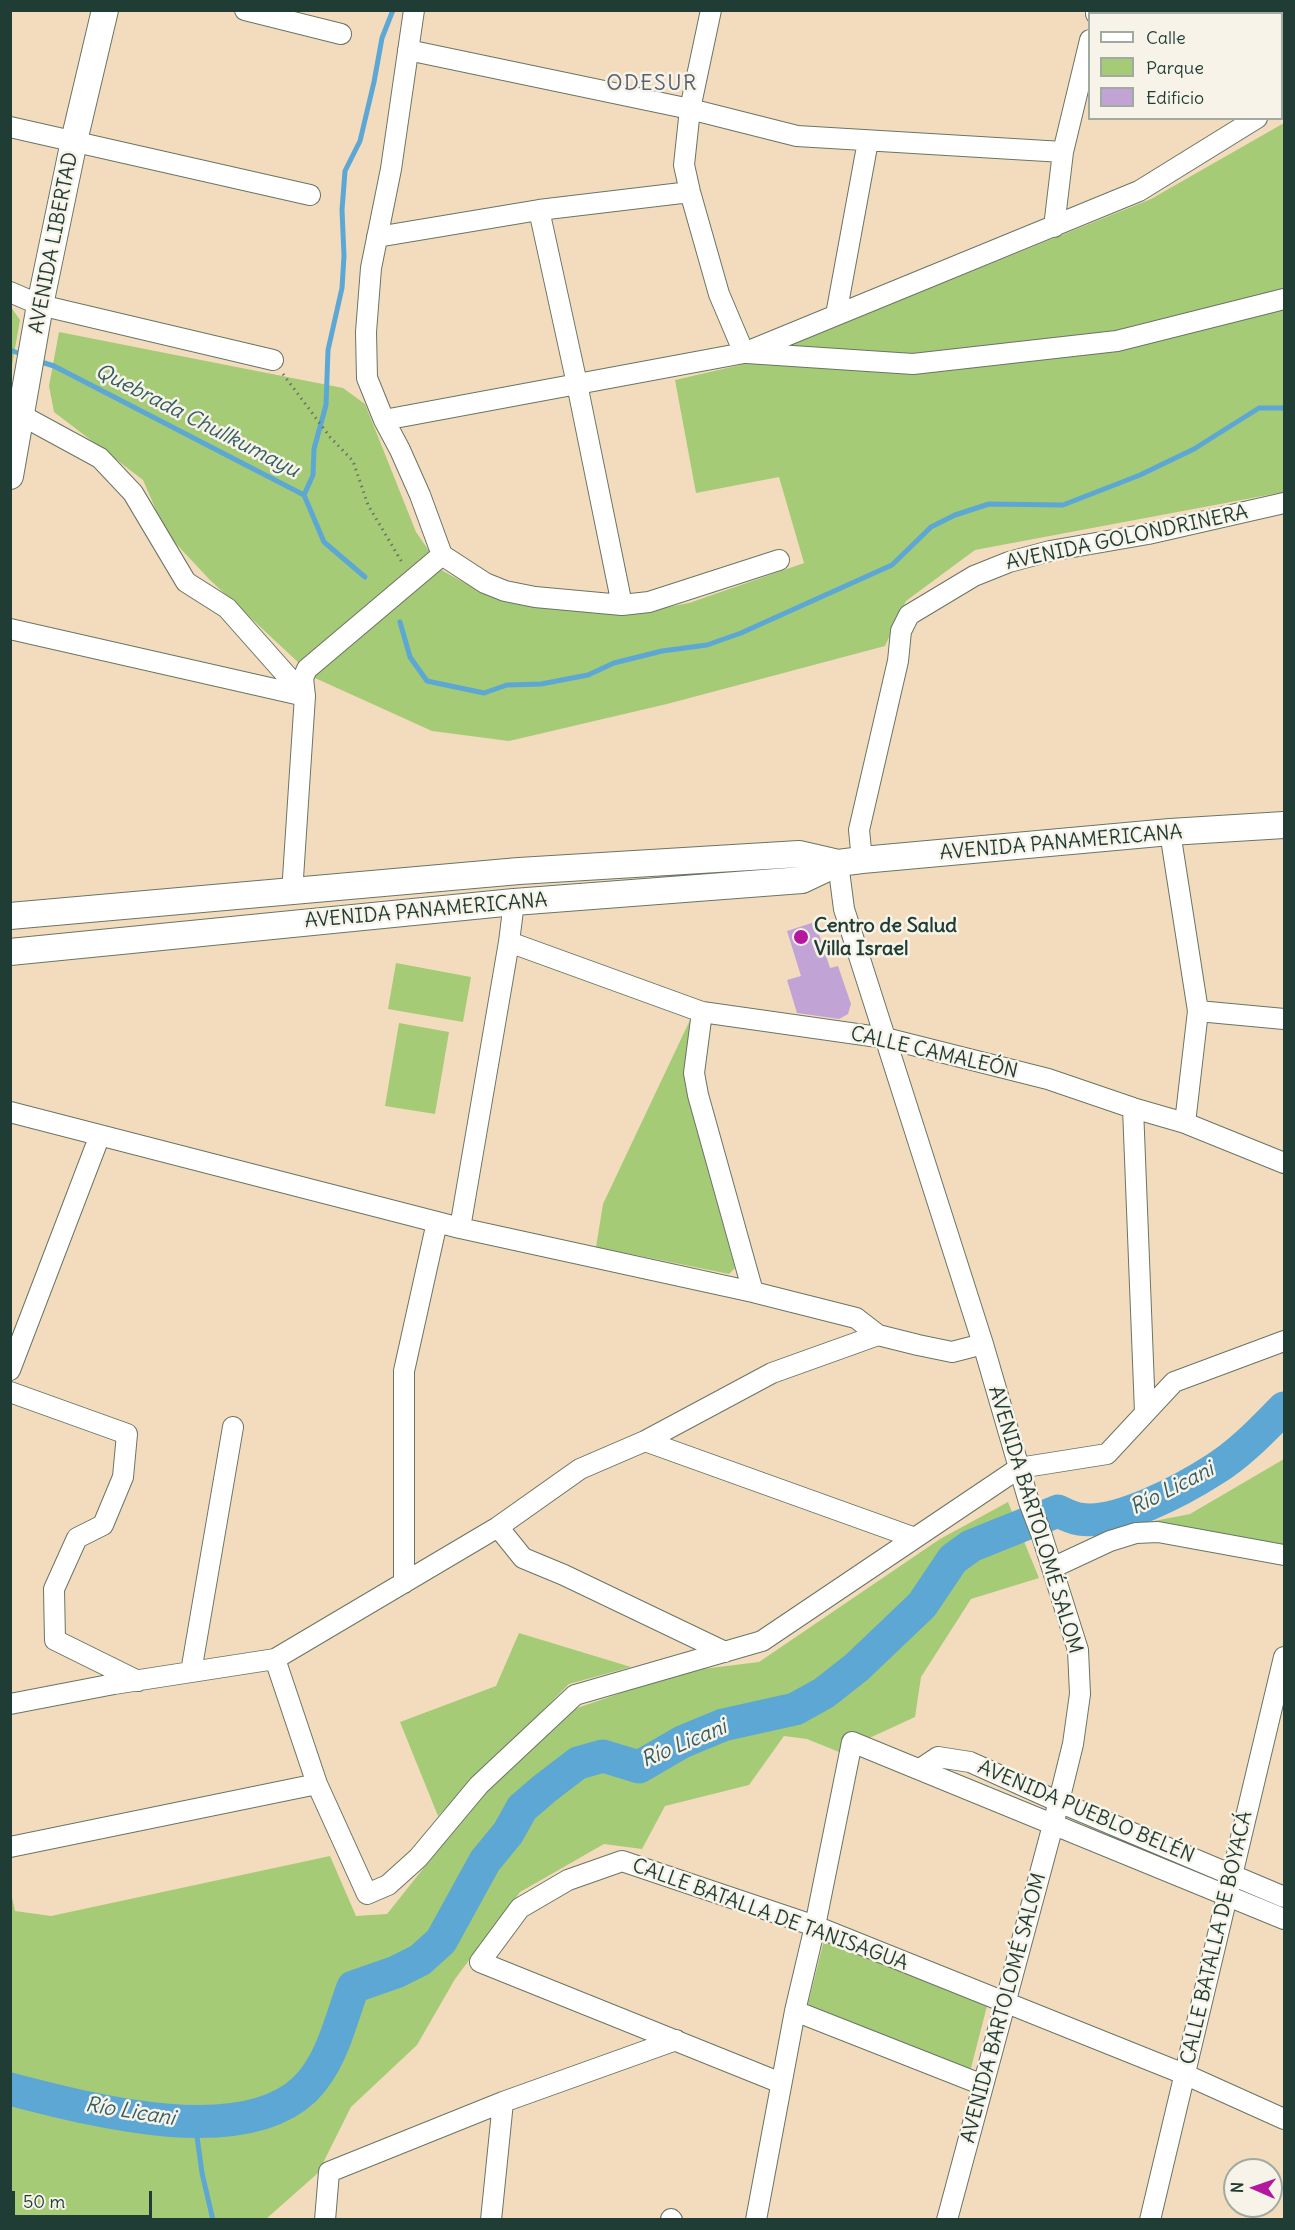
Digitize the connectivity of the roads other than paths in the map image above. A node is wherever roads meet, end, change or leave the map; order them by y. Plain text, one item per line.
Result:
1 (105, 10) edge
2 (245, 10) edge
3 (414, 10) edge
4 (711, 10) edge
5 (341, 34) dead end
6 (1088, 44) edge
7 (408, 50) junction
8 (690, 109) junction
9 (1254, 120) edge
10 (10, 127) edge
11 (74, 141) junction
12 (868, 141) junction
13 (1063, 152) junction
14 (690, 192) junction
15 (310, 195) dead end
16 (539, 210) junction
17 (1054, 227) junction
18 (377, 237) junction
19 (10, 292) edge
20 (1284, 299) edge
21 (836, 315) junction
22 (39, 316) junction
23 (744, 352) junction
24 (273, 360) road end
25 (577, 384) junction
26 (21, 395) edge
27 (384, 420) junction
28 (10, 476) edge
29 (1284, 503) edge
30 (442, 555) junction
31 (778, 560) dead end
32 (622, 605) junction
33 (909, 615) joint
34 (10, 629) edge
35 (305, 696) junction
36 (1284, 825) edge
37 (1170, 832) junction
38 (850, 862) junction
39 (292, 892) junction
40 (513, 902) junction
41 (10, 916) edge
42 (509, 942) junction
43 (10, 952) edge
44 (1198, 1011) junction
45 (702, 1012) junction
46 (1284, 1019) edge
47 (885, 1038) junction
48 (1133, 1108) junction
49 (10, 1112) edge
50 (1185, 1123) junction
51 (100, 1135) junction
52 (1284, 1163) edge
53 (437, 1222) junction
54 (460, 1228) junction
55 (753, 1292) junction
56 (879, 1335) junction
57 (1284, 1341) edge
58 (983, 1344) junction
59 (10, 1370) edge
60 (10, 1392) edge
61 (1145, 1412) junction
62 (233, 1427) dead end
63 (645, 1441) junction
64 (1019, 1468) junction
65 (498, 1527) junction
66 (915, 1538) junction
67 (1284, 1555) edge
68 (1052, 1568) junction
69 (404, 1583) junction
70 (725, 1652) junction
71 (1284, 1657) edge
72 (275, 1659) junction
73 (191, 1672) junction
74 (138, 1681) junction
75 (10, 1704) edge
76 (920, 1769) junction
77 (317, 1784) junction
78 (1059, 1802) junction
79 (1053, 1825) junction
80 (10, 1847) edge
81 (1231, 1875) junction
82 (1227, 1896) junction
83 (1284, 1897) edge
84 (1284, 1919) edge
85 (815, 1926) junction
86 (1005, 2003) junction
87 (795, 2011) junction
88 (676, 2040) junction
89 (1184, 2074) junction
90 (781, 2083) junction
91 (983, 2085) junction
92 (503, 2102) junction
93 (1284, 2119) edge
94 (325, 2220) edge
95 (491, 2220) edge
96 (756, 2220) edge
97 (947, 2220) edge
98 (1149, 2220) edge

1 - 11 main road, AVENIDA LIBERTAD
2 - 5 street
3 - 7 street
4 - 8 street
6 - 13 street
7 - 8 street
7 - 18 street
8 - 12 street
8 - 14 street
9 - 17 street
10 - 11 street
11 - 15 street
11 - 22 main road, AVENIDA LIBERTAD
12 - 13 street
12 - 21 street
13 - 17 street
14 - 16 street
14 - 23 street
16 - 18 street
16 - 25 street
17 - 21 street
18 - 27 street
19 - 22 street
20 - 23 street
21 - 23 street
22 - 24 street
22 - 26 main road, AVENIDA LIBERTAD
23 - 25 street
25 - 27 street
25 - 32 street
26 - 28 main road, AVENIDA LIBERTAD
26 - 35 street
27 - 30 street
29 - 33 street, AVENIDA GOLONDRINERA
30 - 32 street
30 - 35 street
31 - 32 street
33 - 38 street, AVENIDA BARTOLOMÉ SALOM
34 - 35 street
35 - 39 street
36 - 37 main road, AVENIDA PANAMERICANA
37 - 38 main road, AVENIDA PANAMERICANA
37 - 44 street
38 - 39 main road, AVENIDA PANAMERICANA
38 - 40 main road, AVENIDA PANAMERICANA
38 - 47 street, AVENIDA BARTOLOMÉ SALOM
39 - 41 main road, AVENIDA PANAMERICANA
40 - 42 street
40 - 43 main road, AVENIDA PANAMERICANA
42 - 45 street, CALLE CAMALEÓN
42 - 54 street
44 - 46 street
44 - 50 street
45 - 47 street, CALLE CAMALEÓN
45 - 55 street
47 - 48 street, CALLE CAMALEÓN
47 - 58 street, AVENIDA BARTOLOMÉ SALOM
48 - 50 street, CALLE CAMALEÓN
48 - 61 street
49 - 51 street
50 - 52 street, CALLE CAMALEÓN
51 - 53 street
51 - 59 street
53 - 54 street
53 - 69 street
54 - 55 street
55 - 56 street
56 - 58 street
56 - 63 street
57 - 61 street
58 - 64 street, AVENIDA BARTOLOMÉ SALOM
60 - 74 street
61 - 64 street
62 - 73 street
63 - 65 street
63 - 66 street
64 - 66 street
64 - 68 street, AVENIDA BARTOLOMÉ SALOM
65 - 69 street
65 - 70 street
66 - 70 street
67 - 68 street
68 - 78 street, AVENIDA BARTOLOMÉ SALOM
69 - 72 street
70 - 77 street
71 - 81 street, CALLE BATALLA DE BOYACÁ
72 - 73 street
72 - 77 street
73 - 74 street
74 - 75 street
76 - 78 street, AVENIDA PUEBLO BELÉN
76 - 79 street, AVENIDA PUEBLO BELÉN
76 - 85 street, AVENIDA PUEBLO BELÉN
77 - 80 street
78 - 79 street, AVENIDA BARTOLOMÉ SALOM
78 - 81 street, AVENIDA PUEBLO BELÉN
79 - 82 street, AVENIDA PUEBLO BELÉN
79 - 86 street, AVENIDA BARTOLOMÉ SALOM
81 - 82 street, CALLE BATALLA DE BOYACÁ
81 - 83 street, AVENIDA PUEBLO BELÉN
82 - 84 street, AVENIDA PUEBLO BELÉN
82 - 89 street, CALLE BATALLA DE BOYACÁ
85 - 86 street, CALLE BATALLA DE TANISAGUA
85 - 87 street
85 - 88 street, CALLE BATALLA DE TANISAGUA
86 - 89 street, CALLE BATALLA DE TANISAGUA
86 - 91 street, AVENIDA BARTOLOMÉ SALOM
87 - 90 street
87 - 91 street
88 - 90 street
88 - 92 street
89 - 93 street, CALLE BATALLA DE TANISAGUA
89 - 98 street, CALLE BATALLA DE BOYACÁ
90 - 96 street
91 - 97 street, AVENIDA BARTOLOMÉ SALOM
92 - 94 street
92 - 95 street

